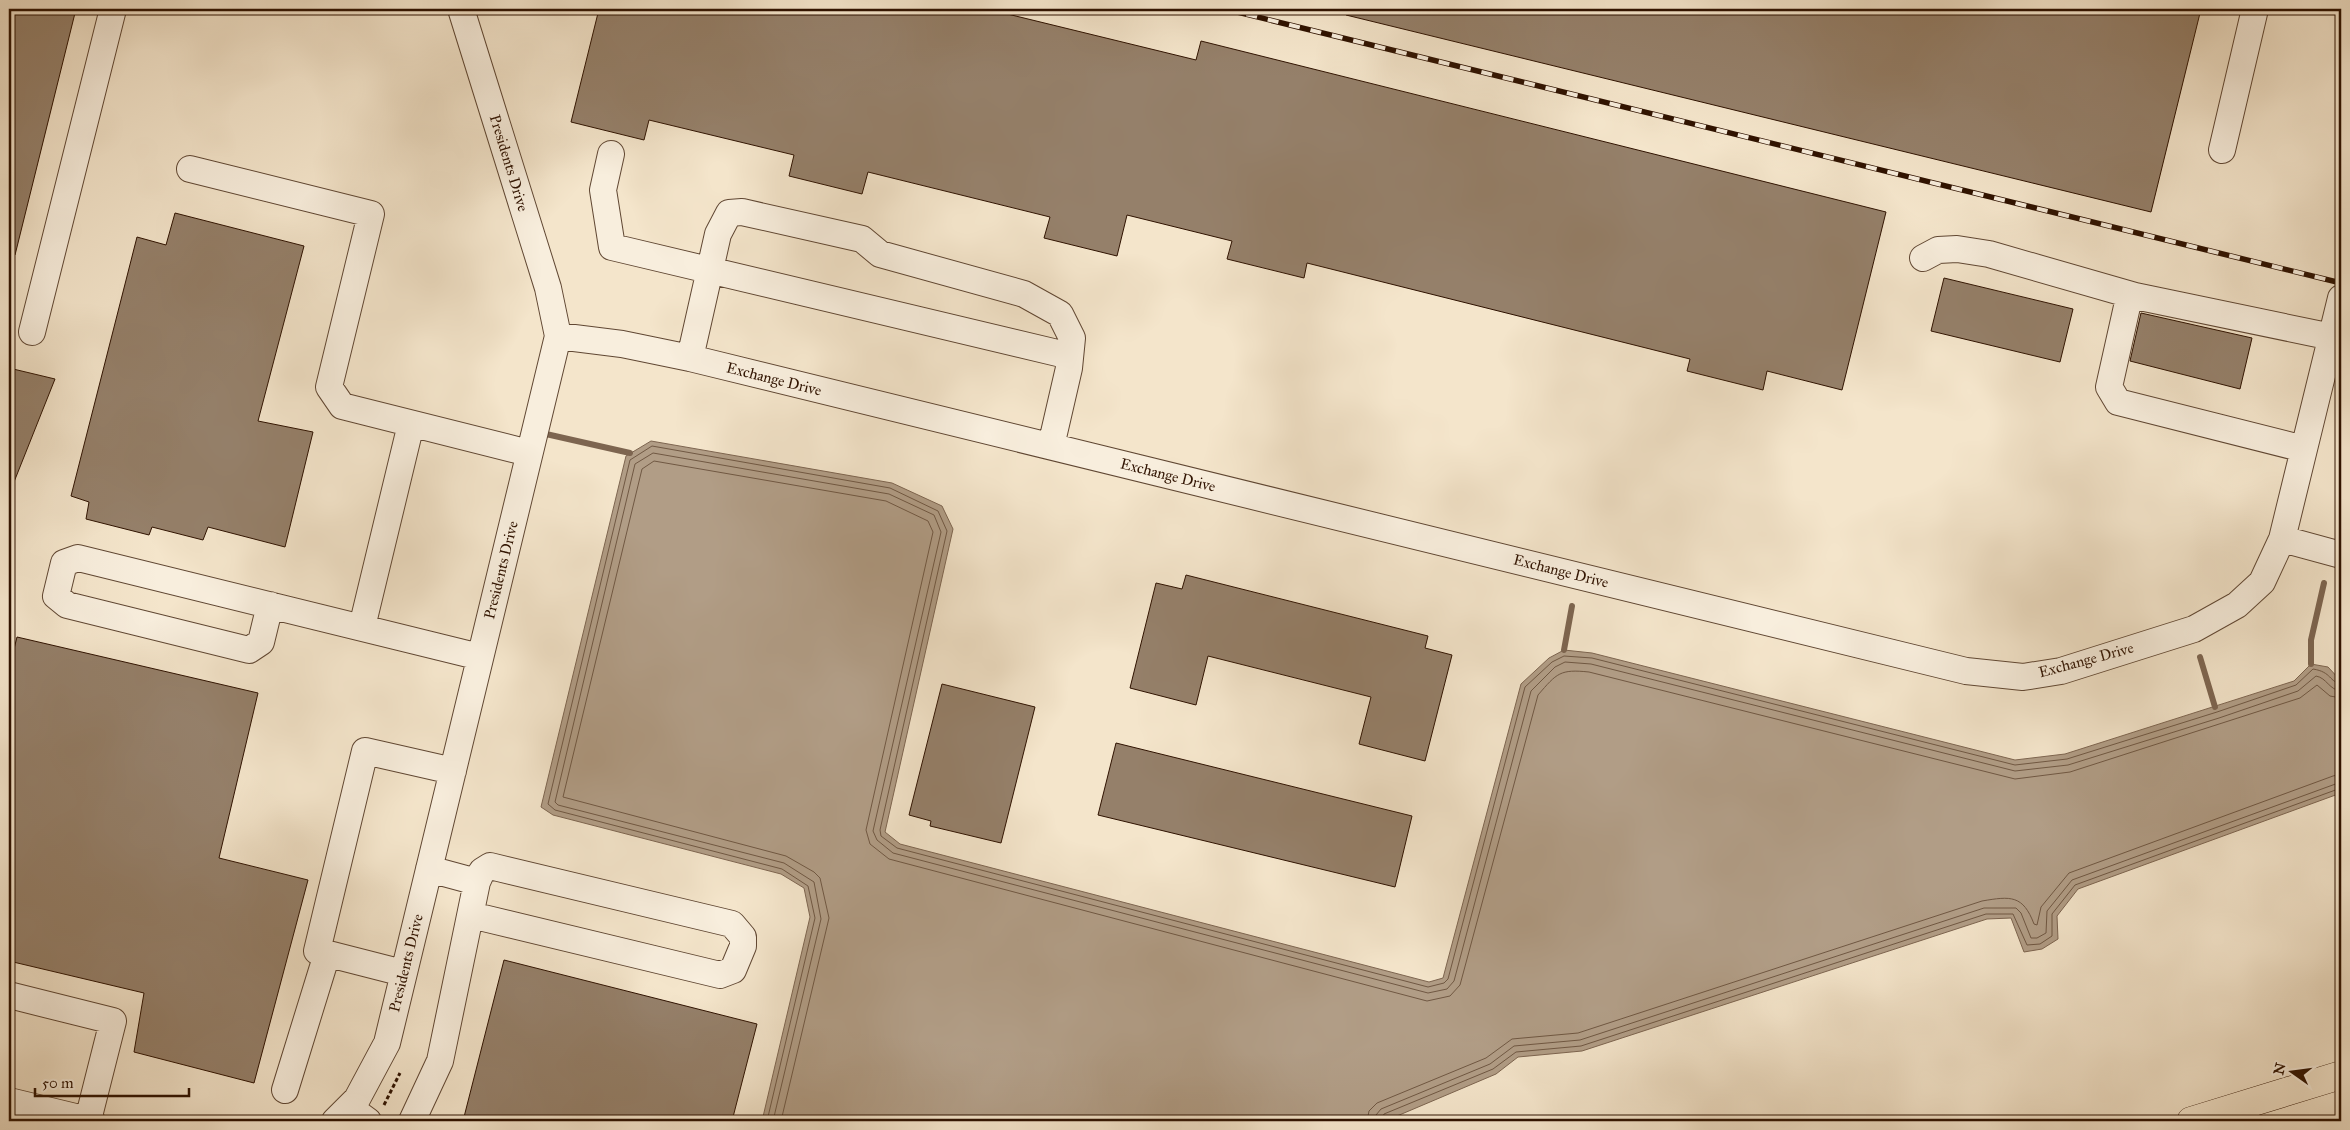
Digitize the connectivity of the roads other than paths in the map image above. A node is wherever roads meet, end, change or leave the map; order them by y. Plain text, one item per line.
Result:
1 (113, 9) edge
2 (461, 9) edge
3 (2255, 9) edge
4 (2222, 150) dead end
5 (611, 154) dead end
6 (190, 169) dead end
7 (1923, 258) dead end
8 (710, 271) junction
9 (2135, 296) junction
10 (2341, 298) edge
11 (32, 332) dead end
12 (558, 336) junction
13 (2332, 337) junction
14 (1070, 356) junction
15 (690, 358) junction
16 (410, 424) junction
17 (1051, 446) junction
18 (2304, 449) junction
19 (529, 453) junction
20 (2282, 539) junction
21 (2341, 555) edge
22 (270, 605) junction
23 (362, 627) junction
24 (480, 657) junction
25 (452, 771) junction
26 (429, 869) junction
27 (477, 882) junction
28 (471, 915) junction
29 (327, 954) junction
30 (403, 974) junction
31 (9, 995) edge
32 (2341, 1075) edge
33 (285, 1090) dead end
34 (9, 1101) edge
35 (351, 1116) edge
36 (90, 1121) edge
37 (412, 1121) edge
38 (2191, 1121) edge

1 - 11 street
2 - 12 street, Presidents Drive
3 - 4 street
5 - 8 street
6 - 16 street
7 - 9 street
8 - 14 street
8 - 14 street
8 - 15 street
9 - 13 street
9 - 18 street
10 - 13 street, Exchange Drive
12 - 15 street, Exchange Drive
12 - 19 street, Presidents Drive
13 - 18 street, Exchange Drive
14 - 17 street
15 - 17 street, Exchange Drive
16 - 19 street
16 - 23 street
17 - 20 street, Exchange Drive
18 - 20 street, Exchange Drive
19 - 24 street, Presidents Drive
20 - 21 street
22 - 22 street
22 - 23 street
23 - 24 street
24 - 25 street, Presidents Drive
25 - 26 street, Presidents Drive
25 - 29 street
26 - 27 street
26 - 30 street, Presidents Drive
27 - 28 street
27 - 28 street
28 - 37 street
29 - 30 street
29 - 33 street
30 - 35 street, Presidents Drive
31 - 36 street
32 - 38 highway
34 - 36 street

